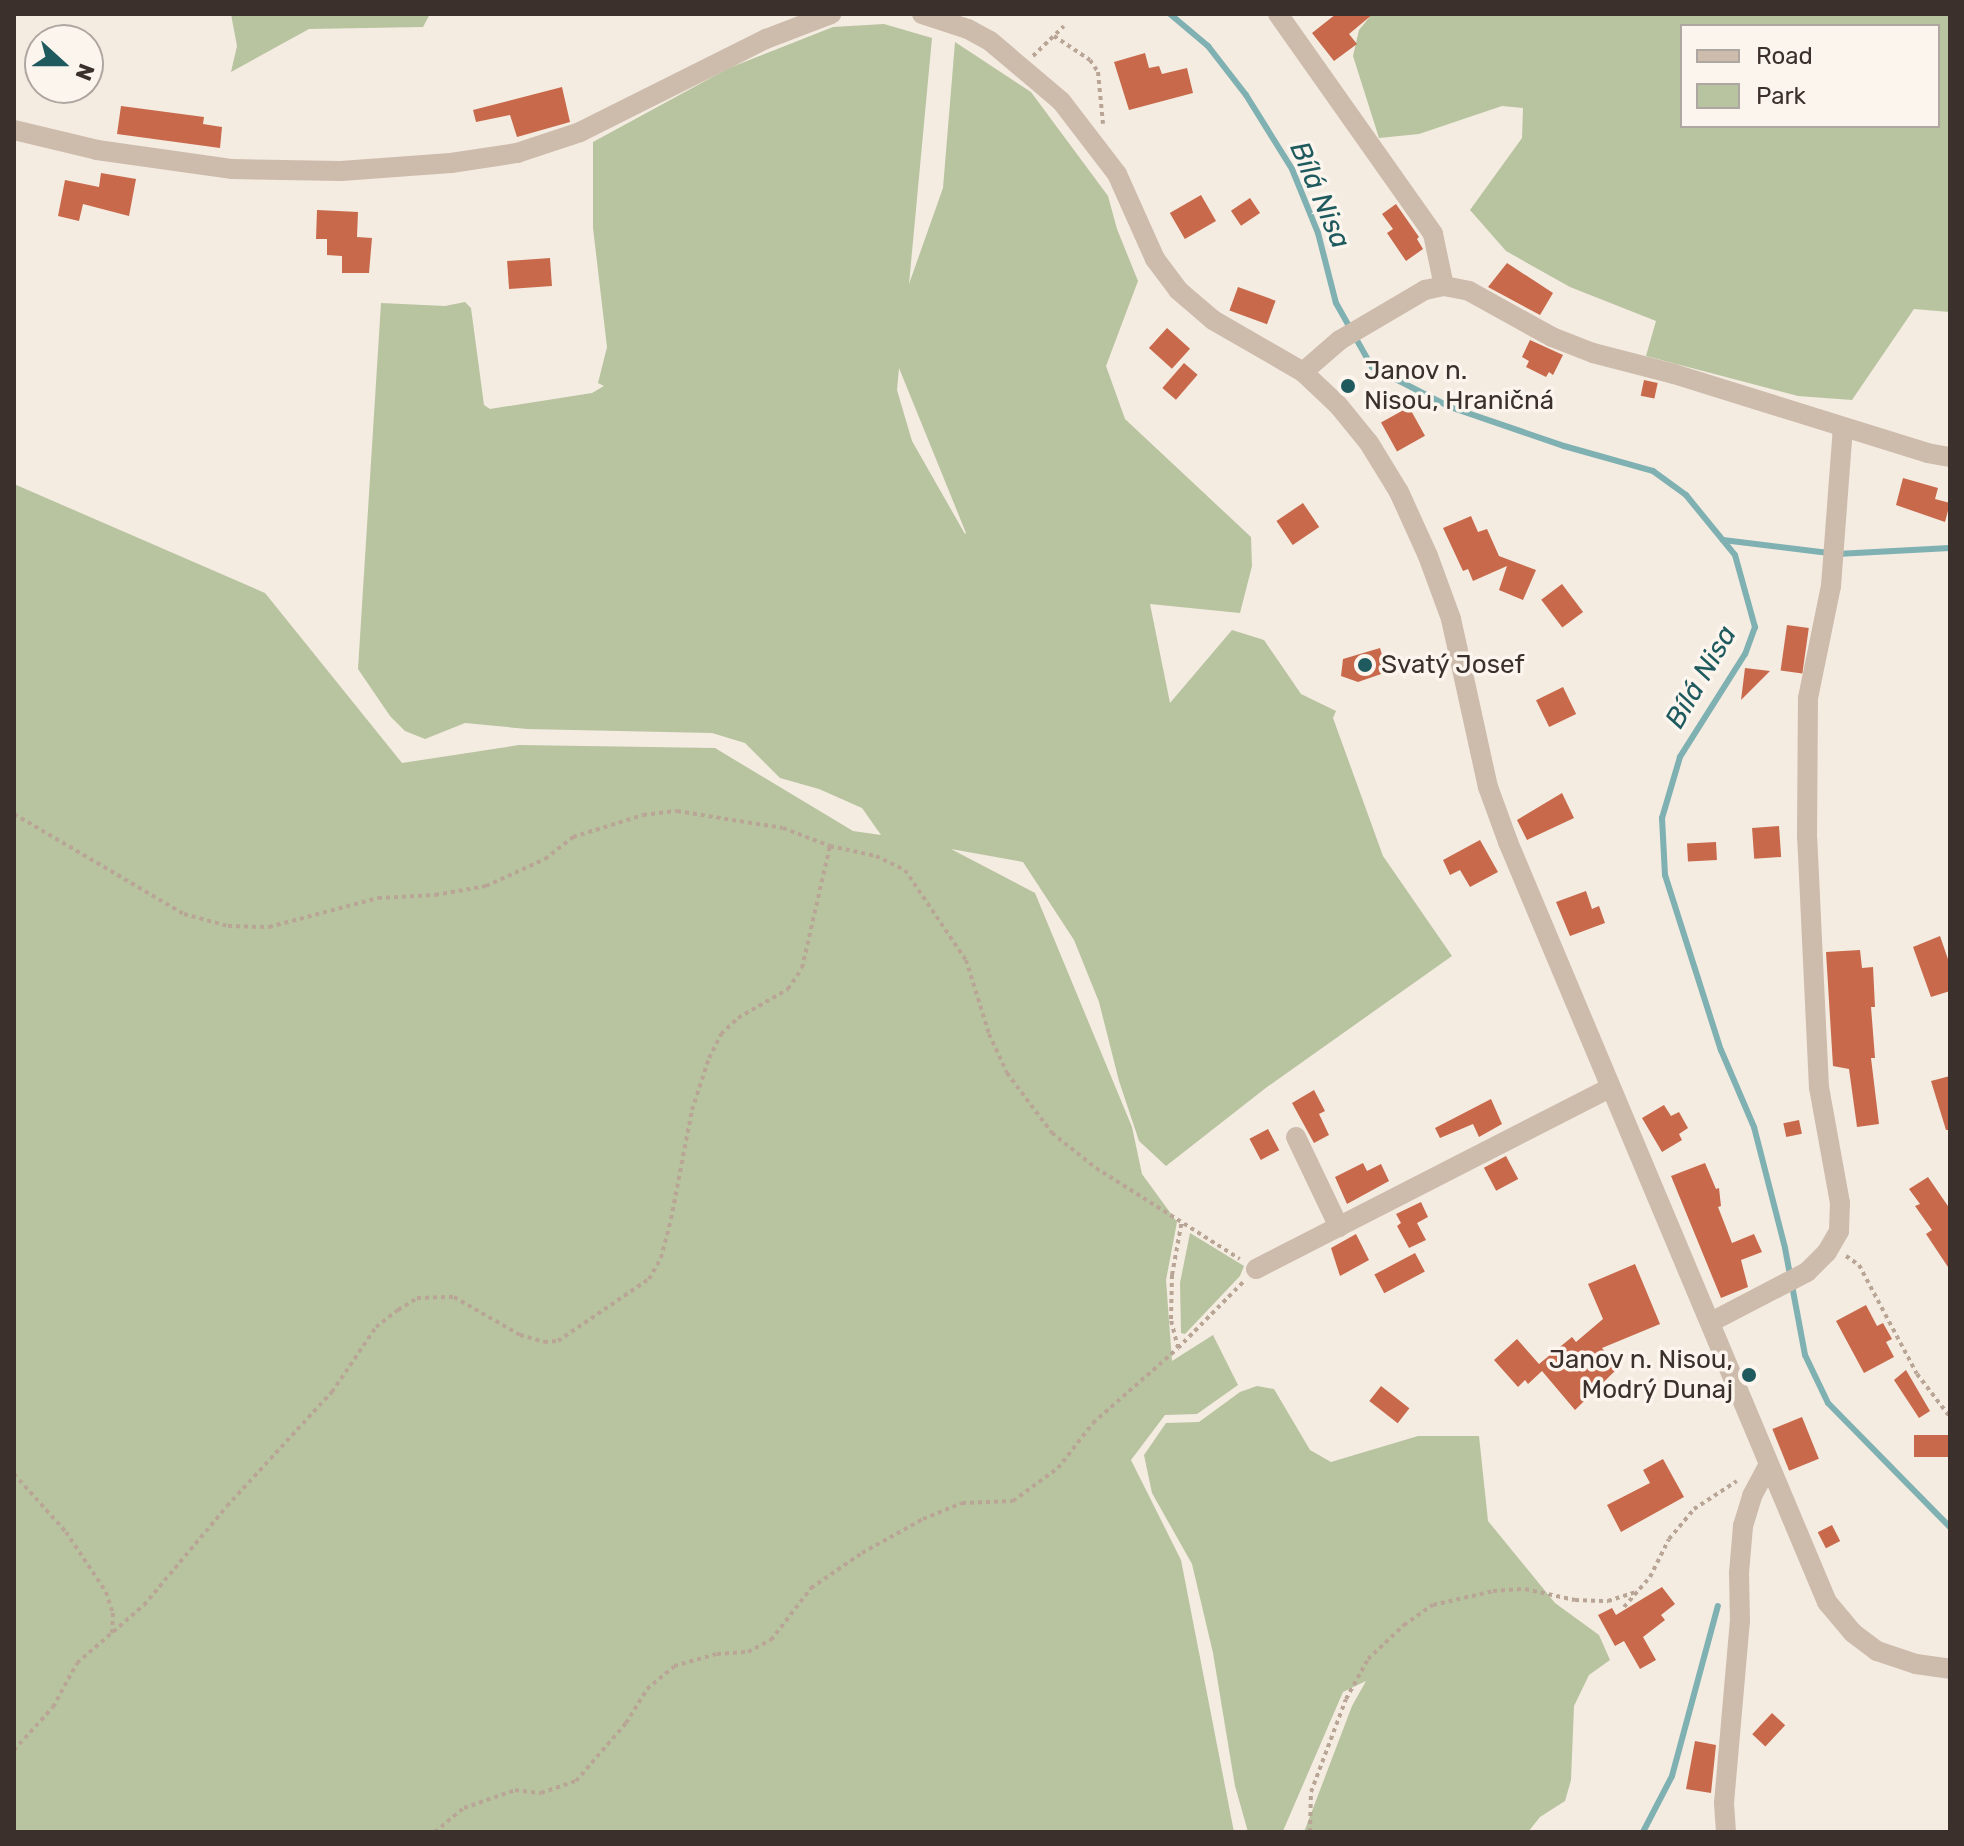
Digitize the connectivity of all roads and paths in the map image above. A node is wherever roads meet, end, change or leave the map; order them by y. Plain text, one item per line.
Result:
1 (831, 14) edge
2 (922, 14) edge
3 (1278, 14) edge
4 (1064, 26) dead end
5 (1054, 36) junction
6 (1023, 66) junction
7 (14, 130) edge
8 (1102, 151) junction
9 (1444, 286) junction
10 (1303, 372) junction
11 (1843, 428) junction
12 (1950, 457) edge
13 (14, 814) edge
14 (830, 846) junction
15 (1609, 1088) junction
16 (1296, 1137) dead end
17 (1182, 1220) junction
18 (1339, 1227) junction
19 (1831, 1245) junction
20 (1256, 1269) junction
21 (1711, 1322) junction
22 (1178, 1348) junction
23 (1950, 1417) edge
24 (1768, 1466) junction
25 (14, 1474) edge
26 (1638, 1591) junction
27 (1624, 1607) dead end
28 (112, 1633) junction
29 (1950, 1669) edge
30 (14, 1750) edge
31 (435, 1832) edge
32 (1310, 1832) edge
33 (1726, 1832) edge

1 - 7 street
2 - 6 street
3 - 9 street
4 - 5 path
5 - 6 path
5 - 8 path
6 - 8 street
8 - 10 street
9 - 10 street
9 - 11 street
10 - 15 street
11 - 12 street
11 - 19 street
13 - 14 path
14 - 17 path
14 - 28 path
15 - 18 street
15 - 21 street
16 - 18 street
17 - 20 path
17 - 22 path
18 - 20 street
19 - 21 street
19 - 23 path
20 - 22 path
21 - 24 street
22 - 31 path
24 - 26 path
24 - 29 street
24 - 33 street
25 - 28 path
26 - 27 path
26 - 32 path
28 - 30 path

